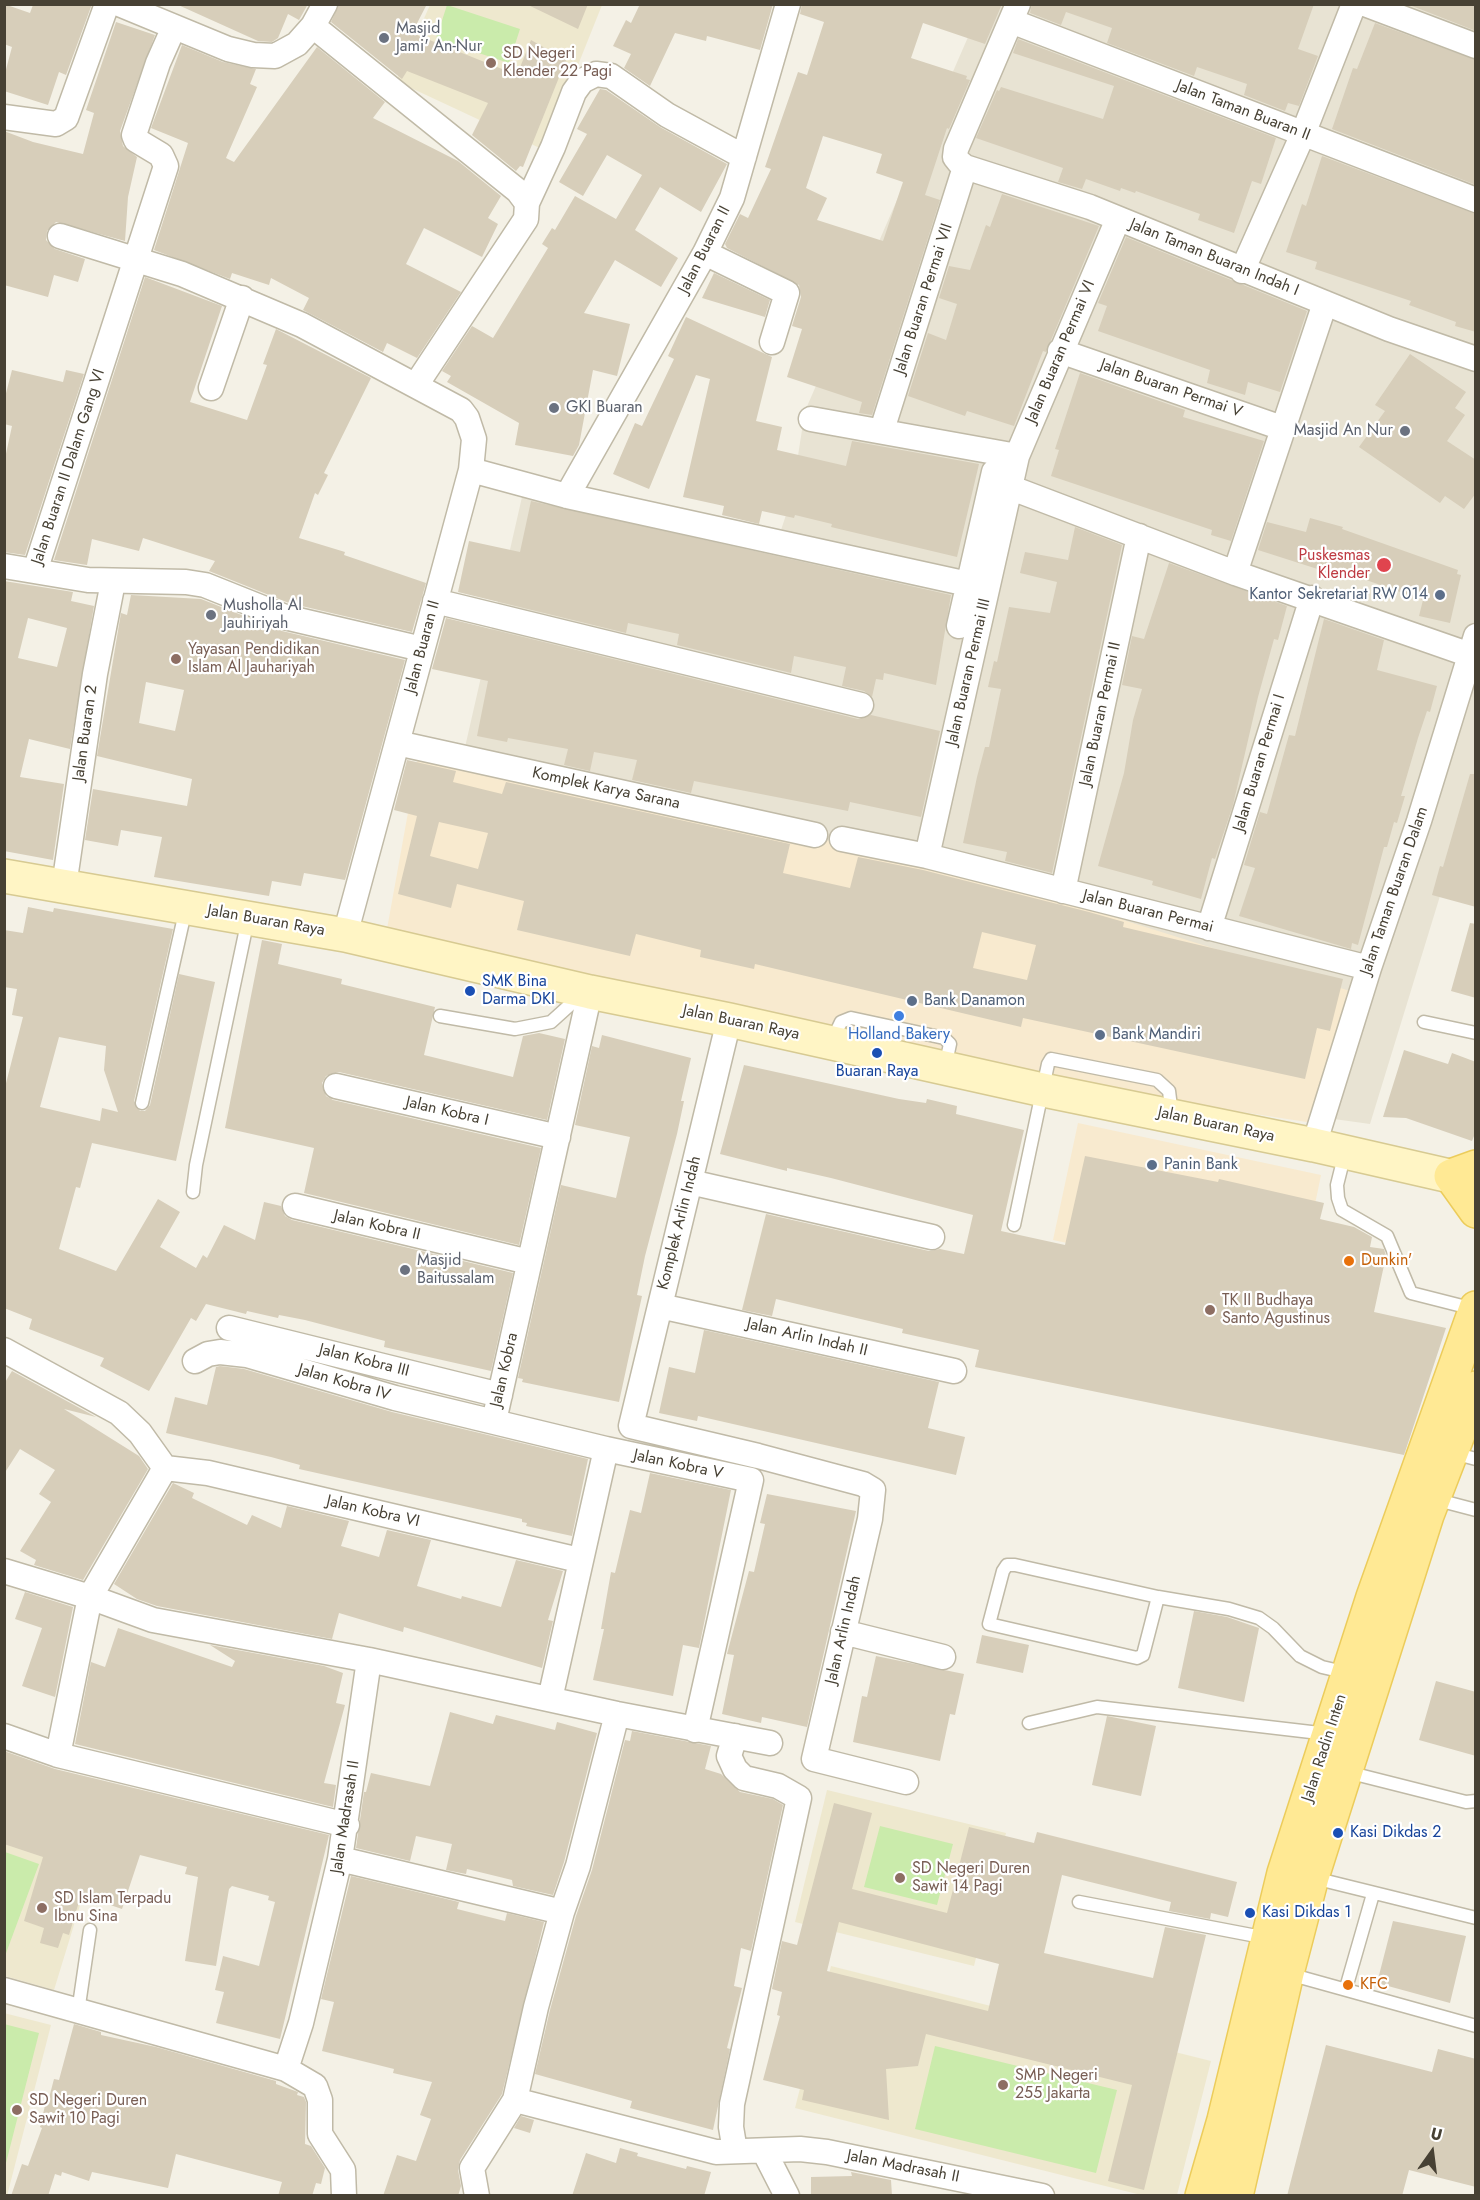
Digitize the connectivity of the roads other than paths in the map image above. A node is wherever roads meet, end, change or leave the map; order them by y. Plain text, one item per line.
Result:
1 (107, 4) edge
2 (118, 4) edge
3 (325, 4) edge
4 (788, 4) edge
5 (1354, 4) edge
6 (1365, 4) edge
7 (1014, 13) edge
8 (313, 26) junction
9 (174, 27) junction
10 (1476, 46) edge
11 (4, 117) edge
12 (1303, 134) junction
13 (744, 157) junction
14 (960, 162) junction
15 (1476, 200) edge
16 (527, 203) junction
17 (1118, 219) junction
18 (60, 236) dead end
19 (705, 253) junction
20 (134, 258) junction
21 (1242, 271) junction
22 (243, 298) junction
23 (1325, 303) junction
24 (772, 342) dead end
25 (1060, 351) junction
26 (1476, 359) edge
27 (416, 385) junction
28 (211, 388) dead end
29 (811, 419) dead end
30 (1282, 428) junction
31 (882, 430) junction
32 (1017, 456) junction
33 (471, 470) junction
34 (1002, 479) junction
35 (567, 496) junction
36 (1139, 536) junction
37 (4, 566) edge
38 (35, 571) junction
39 (1235, 573) junction
40 (113, 582) junction
41 (968, 584) junction
42 (1312, 598) junction
43 (435, 601) junction
44 (959, 626) dead end
45 (422, 649) junction
46 (1474, 649) edge
47 (861, 705) dead end
48 (397, 743) junction
49 (815, 835) dead end
50 (842, 839) dead end
51 (927, 856) junction
52 (4, 876) edge
53 (64, 886) junction
54 (1063, 891) junction
55 (186, 906) junction
56 (248, 917) junction
57 (1209, 928) junction
58 (345, 935) junction
59 (1369, 968) junction
60 (588, 991) junction
61 (440, 1016) dead end
62 (729, 1020) junction
63 (1424, 1022) dead end
64 (1476, 1034) edge
65 (336, 1086) dead end
66 (1043, 1090) junction
67 (142, 1103) dead end
68 (558, 1137) junction
69 (1330, 1148) junction
70 (1467, 1175) edge
71 (690, 1182) junction
72 (193, 1192) dead end
73 (295, 1206) dead end
74 (1476, 1211) edge
75 (1014, 1226) dead end
76 (932, 1238) dead end
77 (530, 1262) junction
78 (660, 1306) junction
79 (1475, 1309) edge
80 (229, 1328) dead end
81 (4, 1350) edge
82 (195, 1361) dead end
83 (954, 1371) dead end
84 (1476, 1388) edge
85 (500, 1395) junction
86 (494, 1421) junction
87 (1470, 1421) edge
88 (606, 1449) junction
89 (1464, 1455) edge
90 (165, 1467) junction
91 (868, 1492) joint
92 (1434, 1499) junction
93 (1476, 1510) edge
94 (579, 1560) junction
95 (4, 1571) edge
96 (90, 1597) junction
97 (1158, 1597) junction
98 (843, 1632) junction
99 (943, 1657) dead end
100 (369, 1660) junction
101 (1349, 1673) junction
102 (550, 1699) junction
103 (617, 1714) junction
104 (1029, 1723) dead end
105 (695, 1730) junction
106 (1329, 1734) junction
107 (4, 1736) edge
108 (735, 1737) junction
109 (770, 1743) dead end
110 (58, 1755) junction
111 (1345, 1772) junction
112 (906, 1782) dead end
113 (1476, 1802) edge
114 (347, 1825) junction
115 (340, 1859) junction
116 (1312, 1878) junction
117 (1373, 1894) junction
118 (1079, 1902) dead end
119 (562, 1912) junction
120 (1476, 1918) edge
121 (90, 1930) dead end
122 (1268, 1938) junction
123 (1287, 1973) junction
124 (1346, 1988) junction
125 (4, 1990) edge
126 (78, 2012) junction
127 (1475, 2024) edge
128 (285, 2069) junction
129 (515, 2100) junction
130 (735, 2151) junction
131 (764, 2151) junction
132 (344, 2196) edge
133 (477, 2196) edge
134 (787, 2196) edge
135 (1042, 2196) edge
136 (1203, 2196) edge
137 (1236, 2196) edge

1 - 11 street
2 - 9 street
3 - 8 street
4 - 13 street, Jalan Buaran II
5 - 12 street
6 - 10 street
7 - 12 street, Jalan Taman Buaran II
7 - 14 street, Jalan Buaran Permai VII
8 - 9 street
8 - 16 street
9 - 20 street, Jalan Buaran II Dalam Gang VI
12 - 15 street, Jalan Taman Buaran II
12 - 21 street
13 - 16 street
13 - 19 street, Jalan Buaran II
14 - 17 street, Jalan Taman Buaran Indah I
14 - 31 street, Jalan Buaran Permai VII
16 - 27 street
17 - 21 street, Jalan Taman Buaran Indah I
17 - 25 street, Jalan Buaran Permai VI
18 - 20 street, Jalan Buaran II
19 - 24 street
19 - 35 street, Jalan Buaran II
20 - 22 street, Jalan Buaran II
20 - 38 street, Jalan Buaran II Dalam Gang VI
21 - 23 street, Jalan Taman Buaran Indah I
22 - 27 street, Jalan Buaran II
22 - 28 street
23 - 26 street, Jalan Taman Buaran Indah I
23 - 30 street
25 - 30 street, Jalan Buaran Permai V
25 - 32 street, Jalan Buaran Permai VI
27 - 33 street, Jalan Buaran II
29 - 31 street
30 - 39 street
31 - 32 street
32 - 34 street, Jalan Buaran Permai VI
33 - 35 street
33 - 43 street, Jalan Buaran II
34 - 36 street
34 - 41 street
34 - 51 street, Jalan Buaran Permai III
35 - 41 street
36 - 39 street
36 - 54 street, Jalan Buaran Permai II
37 - 38 street
38 - 40 street, Jalan Buaran II Dalam Gang VI
39 - 42 street
40 - 45 street, Jalan Buaran II Dalam Gang VI
40 - 53 street, Jalan Buaran 2
41 - 44 street
42 - 46 street
42 - 57 street, Jalan Buaran Permai I
43 - 45 street, Jalan Buaran II
43 - 47 street
45 - 48 street, Jalan Buaran II
46 - 59 street, Jalan Taman Buaran Dalam
48 - 49 street, Komplek Karya Sarana
48 - 58 street, Jalan Buaran II
50 - 51 street, Jalan Buaran Permai
51 - 54 street, Jalan Buaran Permai
52 - 53 street, Jalan Buaran Raya
53 - 55 street, Jalan Buaran Raya
54 - 57 street, Jalan Buaran Permai
55 - 56 street, Jalan Buaran Raya
55 - 67 lane
56 - 58 street, Jalan Buaran Raya
56 - 72 lane
57 - 59 street, Jalan Buaran Permai
58 - 60 street, Jalan Buaran Raya
59 - 69 street, Jalan Taman Buaran Dalam
60 - 61 lane
60 - 62 street, Jalan Buaran Raya
60 - 68 street, Jalan Kobra
62 - 66 street, Jalan Buaran Raya
62 - 71 street, Komplek Arlin Indah
63 - 64 lane
65 - 68 street, Jalan Kobra I
66 - 69 street, Jalan Buaran Raya
66 - 75 lane
68 - 77 street, Jalan Kobra
69 - 70 street, Jalan Buaran Raya
69 - 79 lane
70 - 74 main road
71 - 76 street
71 - 78 street, Komplek Arlin Indah
73 - 77 street, Jalan Kobra II
77 - 85 street, Jalan Kobra
78 - 83 street, Jalan Arlin Indah II
78 - 91 street, Komplek Arlin Indah
79 - 101 main road, Jalan Radin Inten
80 - 85 street, Jalan Kobra III
81 - 90 street
82 - 86 street, Jalan Kobra IV
84 - 87 main road, Jalan Radin Inten
85 - 86 street, Jalan Kobra
86 - 88 street, Jalan Kobra
87 - 89 main road, Jalan Radin Inten
88 - 94 street
88 - 105 street, Jalan Kobra V
89 - 92 main road, Jalan Radin Inten
90 - 94 street, Jalan Kobra VI
90 - 96 street
91 - 98 street, Jalan Arlin Indah
92 - 93 lane
92 - 111 main road, Jalan Radin Inten
94 - 102 street
95 - 96 street
96 - 100 street
96 - 110 street
97 - 97 lane
97 - 101 lane
98 - 99 street
98 - 112 street, Jalan Arlin Indah
100 - 102 street
100 - 114 street, Jalan Madrasah II
101 - 106 main road, Jalan Radin Inten
102 - 103 street
103 - 105 street
103 - 119 street
104 - 106 lane
105 - 108 street
106 - 122 main road, Jalan Radin Inten
107 - 110 street
108 - 109 street
108 - 130 street
110 - 114 street
111 - 113 lane
111 - 116 main road, Jalan Radin Inten
114 - 115 street, Jalan Madrasah II
115 - 119 street
115 - 128 street, Jalan Madrasah II
116 - 117 lane
116 - 123 main road, Jalan Radin Inten
117 - 120 lane
117 - 124 lane
118 - 122 lane
119 - 129 street
121 - 126 lane
122 - 136 main road, Jalan Radin Inten
123 - 124 lane
123 - 137 main road, Jalan Radin Inten
124 - 127 lane
125 - 126 street
126 - 128 street
128 - 132 street
129 - 130 street, Jalan Madrasah II
129 - 133 street
130 - 131 street, Jalan Madrasah II
131 - 134 street
131 - 135 street, Jalan Madrasah II

